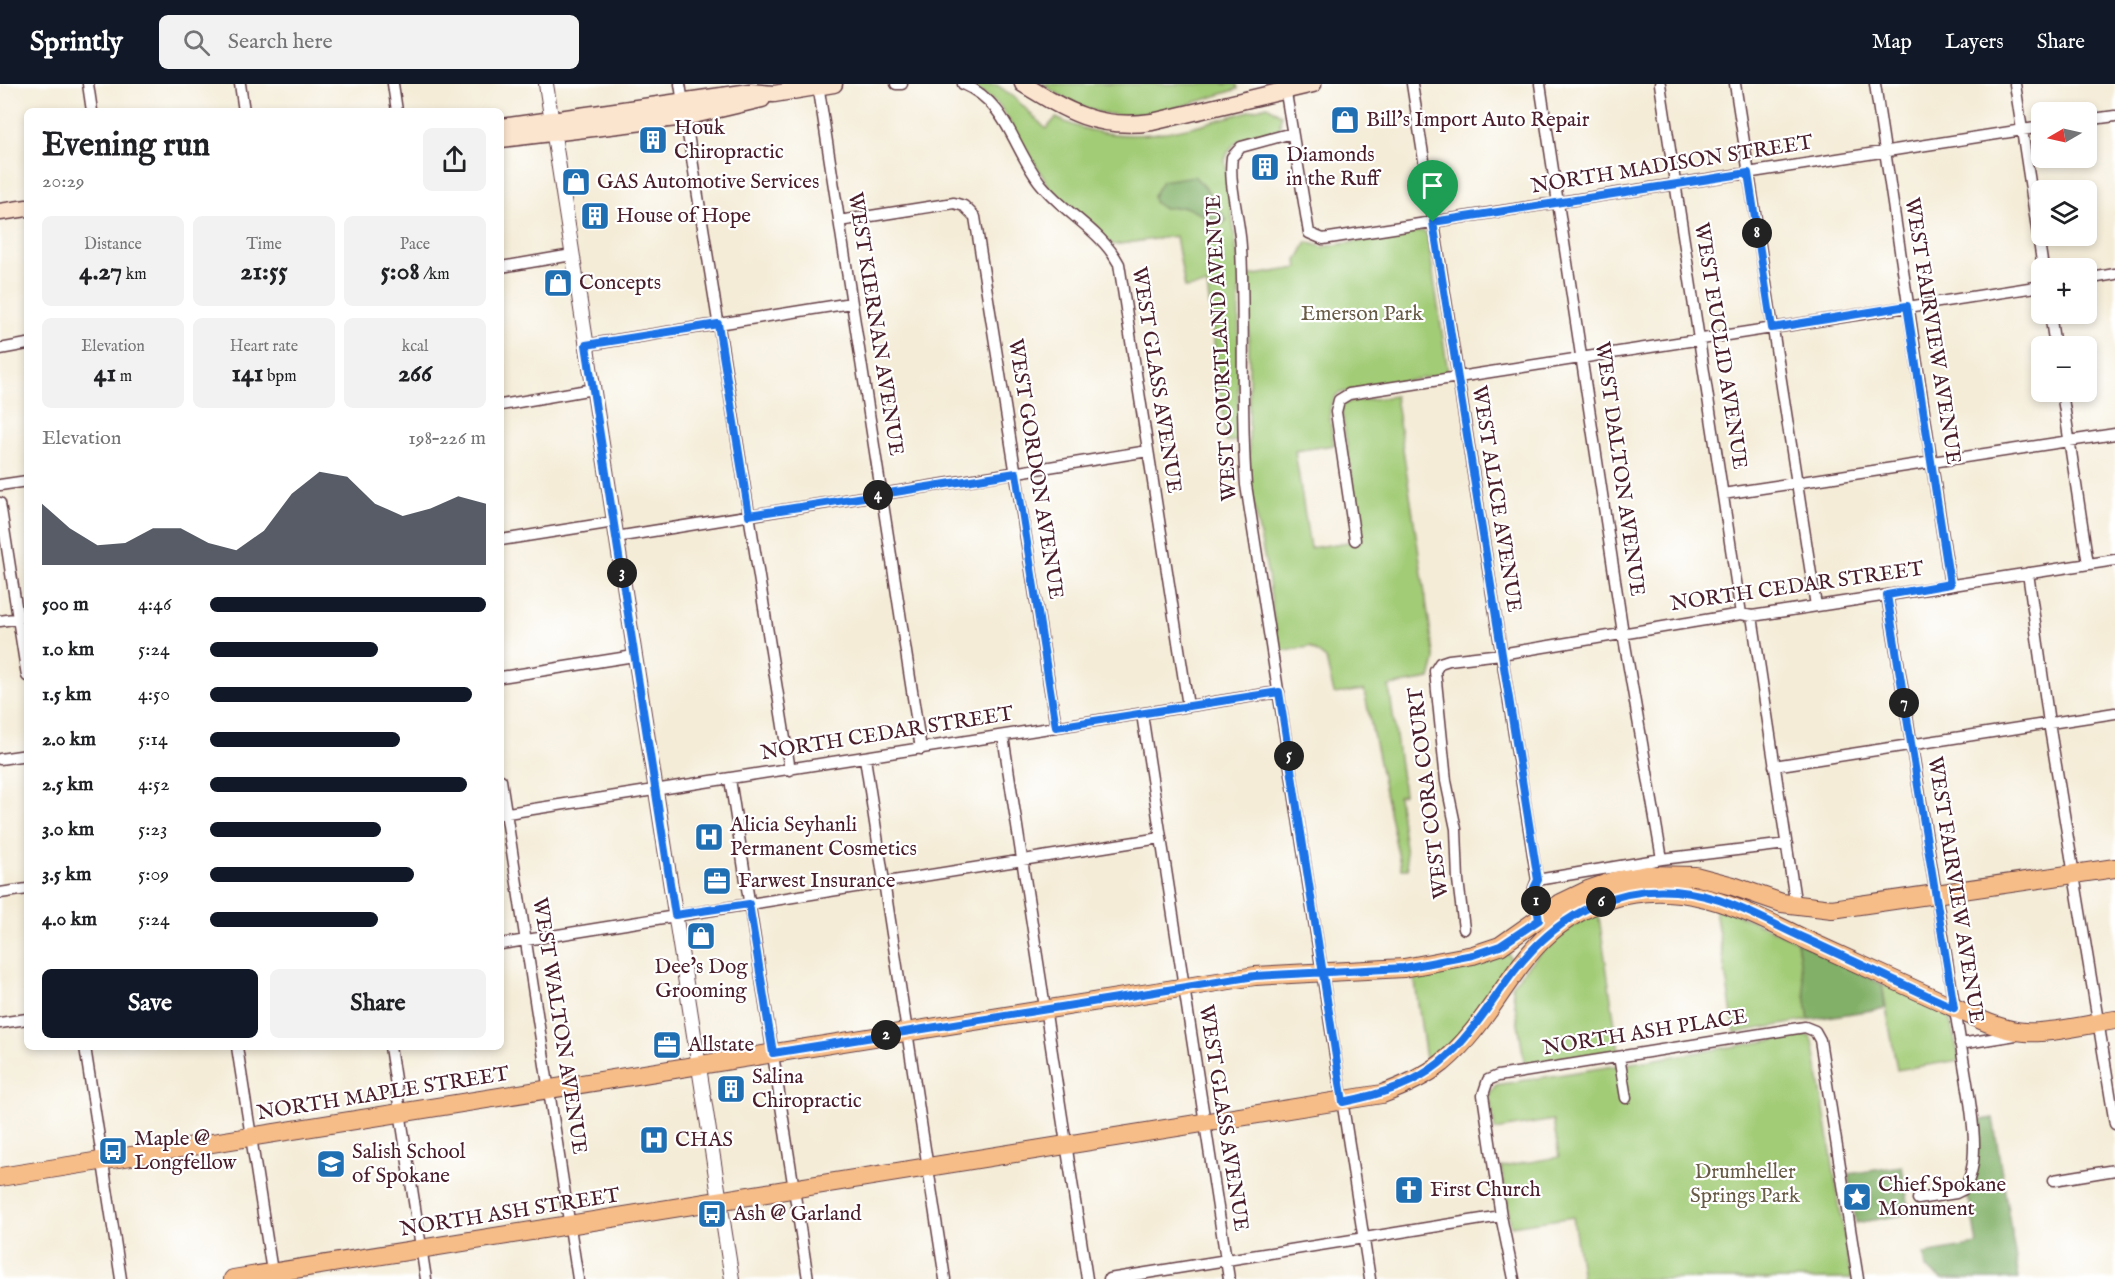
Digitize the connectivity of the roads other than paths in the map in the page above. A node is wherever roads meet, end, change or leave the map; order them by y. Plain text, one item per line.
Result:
1 (88, 84) edge
2 (240, 84) edge
3 (393, 84) edge
4 (546, 84) edge
5 (680, 84) edge
6 (896, 84) edge
7 (902, 84) edge
8 (963, 84) edge
9 (1023, 84) edge
10 (1313, 84) edge
11 (1412, 84) edge
12 (1540, 84) edge
13 (1660, 84) edge
14 (1735, 84) edge
15 (1875, 84) edge
16 (2014, 84) edge
17 (823, 85) edge
18 (1285, 87) edge
19 (92, 108) edge
20 (244, 108) edge
21 (397, 108) edge
22 (684, 110) junction
23 (2115, 116) edge
24 (2097, 118) edge
25 (504, 127) edge
26 (552, 127) junction
27 (2031, 129) edge
28 (2021, 130) junction
29 (1292, 133) junction
30 (504, 138) edge
31 (1885, 151) junction
32 (1748, 173) junction
33 (1676, 184) junction
34 (1559, 202) junction
35 (24, 208) edge
36 (0, 212) edge
37 (839, 221) junction
38 (1433, 222) junction
39 (572, 255) junction
40 (2041, 258) edge
41 (504, 266) edge
42 (2115, 274) edge
43 (2097, 277) edge
44 (2031, 288) edge
45 (851, 303) junction
46 (1907, 306) junction
47 (718, 324) junction
48 (1772, 328) junction
49 (1699, 339) junction
50 (24, 345) edge
51 (586, 345) junction
52 (0, 349) edge
53 (1583, 357) junction
54 (1457, 376) junction
55 (593, 389) junction
56 (2064, 402) edge
57 (504, 404) edge
58 (2115, 434) edge
59 (2070, 441) junction
60 (1148, 451) junction
61 (1931, 462) junction
62 (1016, 473) junction
63 (24, 481) edge
64 (1795, 483) junction
65 (0, 485) edge
66 (882, 494) junction
67 (1723, 494) junction
68 (0, 503) edge
69 (749, 515) junction
70 (615, 530) junction
71 (504, 540) edge
72 (1355, 540) dead end
73 (2115, 560) edge
74 (2088, 564) junction
75 (2028, 573) junction
76 (1950, 584) junction
77 (1887, 595) junction
78 (1816, 606) junction
79 (1746, 615) junction
80 (23, 618) edge
81 (0, 621) edge
82 (1623, 633) junction
83 (1501, 654) junction
84 (634, 656) junction
85 (1449, 660) joint
86 (504, 677) edge
87 (1279, 692) junction
88 (1188, 706) junction
89 (2115, 713) edge
90 (1142, 714) junction
91 (2049, 723) junction
92 (1056, 727) junction
93 (1003, 736) junction
94 (1911, 746) junction
95 (921, 749) junction
96 (24, 755) edge
97 (865, 758) junction
98 (0, 759) edge
99 (1774, 766) junction
100 (790, 770) junction
101 (730, 779) junction
102 (656, 791) junction
103 (504, 814) edge
104 (1160, 838) junction
105 (1787, 844) junction
106 (1662, 859) junction
107 (1023, 860) junction
108 (2115, 868) edge
109 (2074, 874) junction
110 (1538, 880) junction
111 (884, 882) junction
112 (24, 889) edge
113 (0, 893) edge
114 (1936, 895) junction
115 (749, 904) junction
116 (1796, 906) junction
117 (675, 915) junction
118 (1539, 920) junction
119 (1464, 928) dead end
120 (526, 940) junction
121 (504, 944) edge
122 (1323, 970) junction
123 (1183, 988) junction
124 (1954, 1008) junction
125 (1045, 1010) junction
126 (24, 1019) edge
127 (2106, 1021) edge
128 (0, 1023) edge
129 (907, 1032) junction
130 (2029, 1033) junction
131 (1960, 1044) junction
132 (85, 1050) edge
133 (238, 1050) edge
134 (390, 1050) edge
135 (773, 1053) junction
136 (1619, 1057) junction
137 (699, 1066) junction
138 (549, 1091) junction
139 (1626, 1098) dead end
140 (1343, 1102) junction
141 (400, 1114) junction
142 (1204, 1124) junction
143 (2115, 1124) edge
144 (252, 1137) junction
145 (1066, 1147) junction
146 (102, 1161) junction
147 (928, 1169) junction
148 (2115, 1170) edge
149 (0, 1177) edge
150 (2054, 1180) dead end
151 (794, 1190) junction
152 (1918, 1199) dead end
153 (720, 1202) junction
154 (1501, 1216) junction
155 (570, 1225) junction
156 (1363, 1237) junction
157 (422, 1250) junction
158 (1226, 1260) junction
159 (273, 1276) edge
160 (121, 1279) edge
161 (233, 1279) edge
162 (426, 1279) edge
163 (578, 1279) edge
164 (732, 1279) edge
165 (808, 1279) edge
166 (945, 1279) edge
167 (1087, 1279) edge
168 (1109, 1279) edge
169 (1229, 1279) edge
170 (1370, 1279) edge
171 (1514, 1279) edge
172 (1858, 1279) edge

1 - 19 street
2 - 20 street
3 - 21 street
4 - 26 street
5 - 22 street
6 - 7 street
8 - 60 street, WEST GLASS AVENUE
9 - 18 main road
10 - 18 main road
11 - 38 street, WEST ALICE AVENUE
12 - 34 street, WEST DALTON AVENUE
13 - 33 street, WEST EUCLID AVENUE
14 - 32 street
15 - 31 street, WEST FAIRVIEW AVENUE
16 - 28 street
17 - 22 main road
17 - 37 street, WEST KIERNAN AVENUE
18 - 29 street
22 - 26 main road
22 - 47 street
23 - 24 street
25 - 26 main road
26 - 30 main road
26 - 39 street
27 - 28 street, NORTH MADISON STREET
28 - 31 street, NORTH MADISON STREET
28 - 40 street
29 - 38 street, NORTH MADISON STREET
29 - 87 street, WEST COURTLAND AVENUE
31 - 32 street, NORTH MADISON STREET
31 - 46 street, WEST FAIRVIEW AVENUE
32 - 33 street, NORTH MADISON STREET
32 - 48 street
33 - 34 street, NORTH MADISON STREET
33 - 49 street, WEST EUCLID AVENUE
34 - 38 street, NORTH MADISON STREET
34 - 53 street, WEST DALTON AVENUE
35 - 36 main road
37 - 45 street, WEST KIERNAN AVENUE
37 - 62 street, WEST GORDON AVENUE
38 - 54 street, WEST ALICE AVENUE
39 - 41 street
39 - 51 street
42 - 43 street
44 - 46 street
45 - 47 street
45 - 66 street, WEST KIERNAN AVENUE
46 - 48 street
46 - 61 street, WEST FAIRVIEW AVENUE
47 - 51 street
47 - 69 street
48 - 49 street
48 - 64 street
49 - 53 street
49 - 67 street, WEST EUCLID AVENUE
50 - 52 street
51 - 55 street
53 - 54 street
53 - 82 street, WEST DALTON AVENUE
54 - 72 street
54 - 83 street, WEST ALICE AVENUE
55 - 57 street
55 - 70 street
56 - 59 street
58 - 59 street
59 - 61 street
59 - 74 street
60 - 62 street
60 - 88 street, WEST GLASS AVENUE
61 - 64 street
61 - 76 street, WEST FAIRVIEW AVENUE
62 - 66 street
62 - 92 street, WEST GORDON AVENUE
63 - 65 street
64 - 67 street
64 - 78 street
66 - 69 street
66 - 95 street, WEST KIERNAN AVENUE
67 - 79 street, WEST EUCLID AVENUE
68 - 80 street
69 - 70 street
69 - 100 street
70 - 71 street
70 - 84 street
73 - 74 street, NORTH CEDAR STREET
74 - 75 street, NORTH CEDAR STREET
75 - 76 street, NORTH CEDAR STREET
75 - 91 street
76 - 77 street, NORTH CEDAR STREET
77 - 78 street, NORTH CEDAR STREET
77 - 94 street, WEST FAIRVIEW AVENUE
78 - 79 street, NORTH CEDAR STREET
79 - 82 street, NORTH CEDAR STREET
79 - 99 street, WEST EUCLID AVENUE
80 - 81 street
82 - 83 street, NORTH CEDAR STREET
82 - 106 street, WEST DALTON AVENUE
83 - 85 street, NORTH CEDAR STREET
83 - 110 street, WEST ALICE AVENUE
84 - 86 street
84 - 102 street
85 - 119 street, WEST CORA COURT
87 - 88 street, NORTH CEDAR STREET
87 - 122 street, WEST COURTLAND AVENUE
88 - 90 street, NORTH CEDAR STREET
89 - 91 street
90 - 92 street, NORTH CEDAR STREET
90 - 104 street, WEST GLASS AVENUE
91 - 94 street
91 - 109 street
92 - 93 street, NORTH CEDAR STREET
93 - 95 street, NORTH CEDAR STREET
93 - 107 street
94 - 99 street
94 - 114 street, WEST FAIRVIEW AVENUE
95 - 97 street, NORTH CEDAR STREET
96 - 98 street
97 - 100 street, NORTH CEDAR STREET
97 - 111 street
99 - 105 street, WEST EUCLID AVENUE
100 - 101 street, NORTH CEDAR STREET
101 - 102 street, NORTH CEDAR STREET
101 - 115 street
102 - 103 street, NORTH CEDAR STREET
102 - 117 street
103 - 120 street, WEST WALTON AVENUE
104 - 107 street
104 - 123 street, WEST GLASS AVENUE
105 - 106 street
105 - 116 street, WEST EUCLID AVENUE
106 - 110 street
107 - 111 street
107 - 125 street
108 - 109 main road, NORTH MAPLE STREET
109 - 114 main road, NORTH MAPLE STREET
109 - 127 street
110 - 118 street, WEST ALICE AVENUE
111 - 115 street
111 - 129 street
112 - 113 street
114 - 116 main road, NORTH MAPLE STREET
114 - 124 street, WEST FAIRVIEW AVENUE
115 - 117 street
115 - 135 street
116 - 118 main road, NORTH MAPLE STREET
117 - 120 street
117 - 137 street
118 - 122 main road, NORTH MAPLE STREET
120 - 121 street
120 - 138 street, WEST WALTON AVENUE
122 - 123 main road, NORTH MAPLE STREET
122 - 140 street, WEST COURTLAND AVENUE
123 - 125 main road, NORTH MAPLE STREET
123 - 142 street, WEST GLASS AVENUE
124 - 130 main road, NORTH ASH STREET
124 - 131 street, WEST FAIRVIEW AVENUE
124 - 140 main road, NORTH ASH STREET
125 - 129 main road, NORTH MAPLE STREET
125 - 145 street
126 - 128 street
127 - 130 main road
127 - 143 street
129 - 135 main road, NORTH MAPLE STREET
129 - 147 street
130 - 131 street
131 - 152 street, WEST FAIRVIEW AVENUE
132 - 146 street
133 - 144 street
134 - 141 street
135 - 137 main road, NORTH MAPLE STREET
135 - 151 street
136 - 139 street
136 - 154 street, NORTH ASH PLACE
136 - 172 street, NORTH ASH PLACE
137 - 138 main road, NORTH MAPLE STREET
137 - 153 street
138 - 141 main road, NORTH MAPLE STREET
138 - 155 street, WEST WALTON AVENUE
140 - 142 main road, NORTH ASH STREET
140 - 156 street, WEST COURTLAND AVENUE
141 - 144 main road, NORTH MAPLE STREET
141 - 157 street
142 - 145 main road, NORTH ASH STREET
142 - 158 street, WEST GLASS AVENUE
144 - 146 main road, NORTH MAPLE STREET
144 - 159 street
145 - 147 main road, NORTH ASH STREET
145 - 167 street
146 - 149 main road, NORTH MAPLE STREET
146 - 160 street
147 - 151 main road, NORTH ASH STREET
147 - 166 street
148 - 150 street
151 - 153 main road, NORTH ASH STREET
151 - 165 street
153 - 155 main road, NORTH ASH STREET
153 - 164 street
154 - 156 street
154 - 171 street
155 - 157 main road, NORTH ASH STREET
155 - 163 street, WEST WALTON AVENUE
156 - 158 street
156 - 170 street, WEST COURTLAND AVENUE
157 - 159 main road, NORTH ASH STREET
157 - 162 street
158 - 168 street
158 - 169 street, WEST GLASS AVENUE
159 - 161 main road, NORTH ASH STREET

